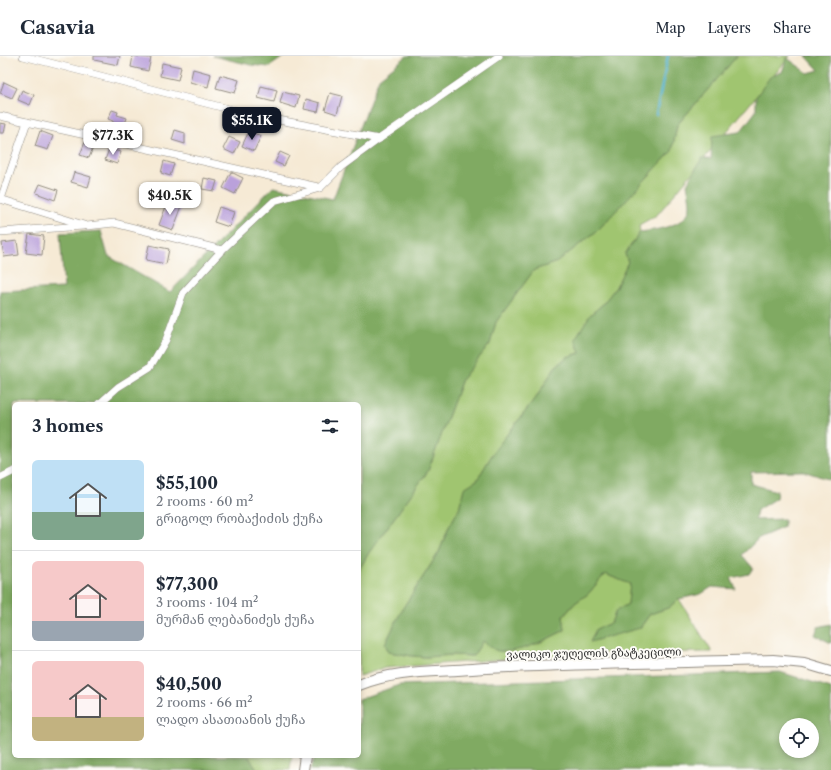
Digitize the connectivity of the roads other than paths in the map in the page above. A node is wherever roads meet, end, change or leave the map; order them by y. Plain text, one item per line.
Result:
1 (23, 56) edge
2 (499, 56) edge
3 (0, 116) edge
4 (27, 122) junction
5 (379, 139) junction
6 (320, 188) junction
7 (1, 199) edge
8 (87, 226) junction
9 (0, 232) edge
10 (222, 250) junction
11 (101, 402) edge
12 (12, 472) edge
13 (0, 478) edge
14 (831, 671) edge
15 (361, 684) edge
16 (305, 758) edge
17 (303, 770) edge

1 - 5 street
2 - 5 street
3 - 4 street
4 - 6 street
4 - 7 street
5 - 6 street
6 - 10 street
7 - 8 street
8 - 9 street
8 - 10 street
10 - 11 street
12 - 13 street
14 - 15 main road, ვალიკო ჯუღელის გზატკეცილი
16 - 17 main road

